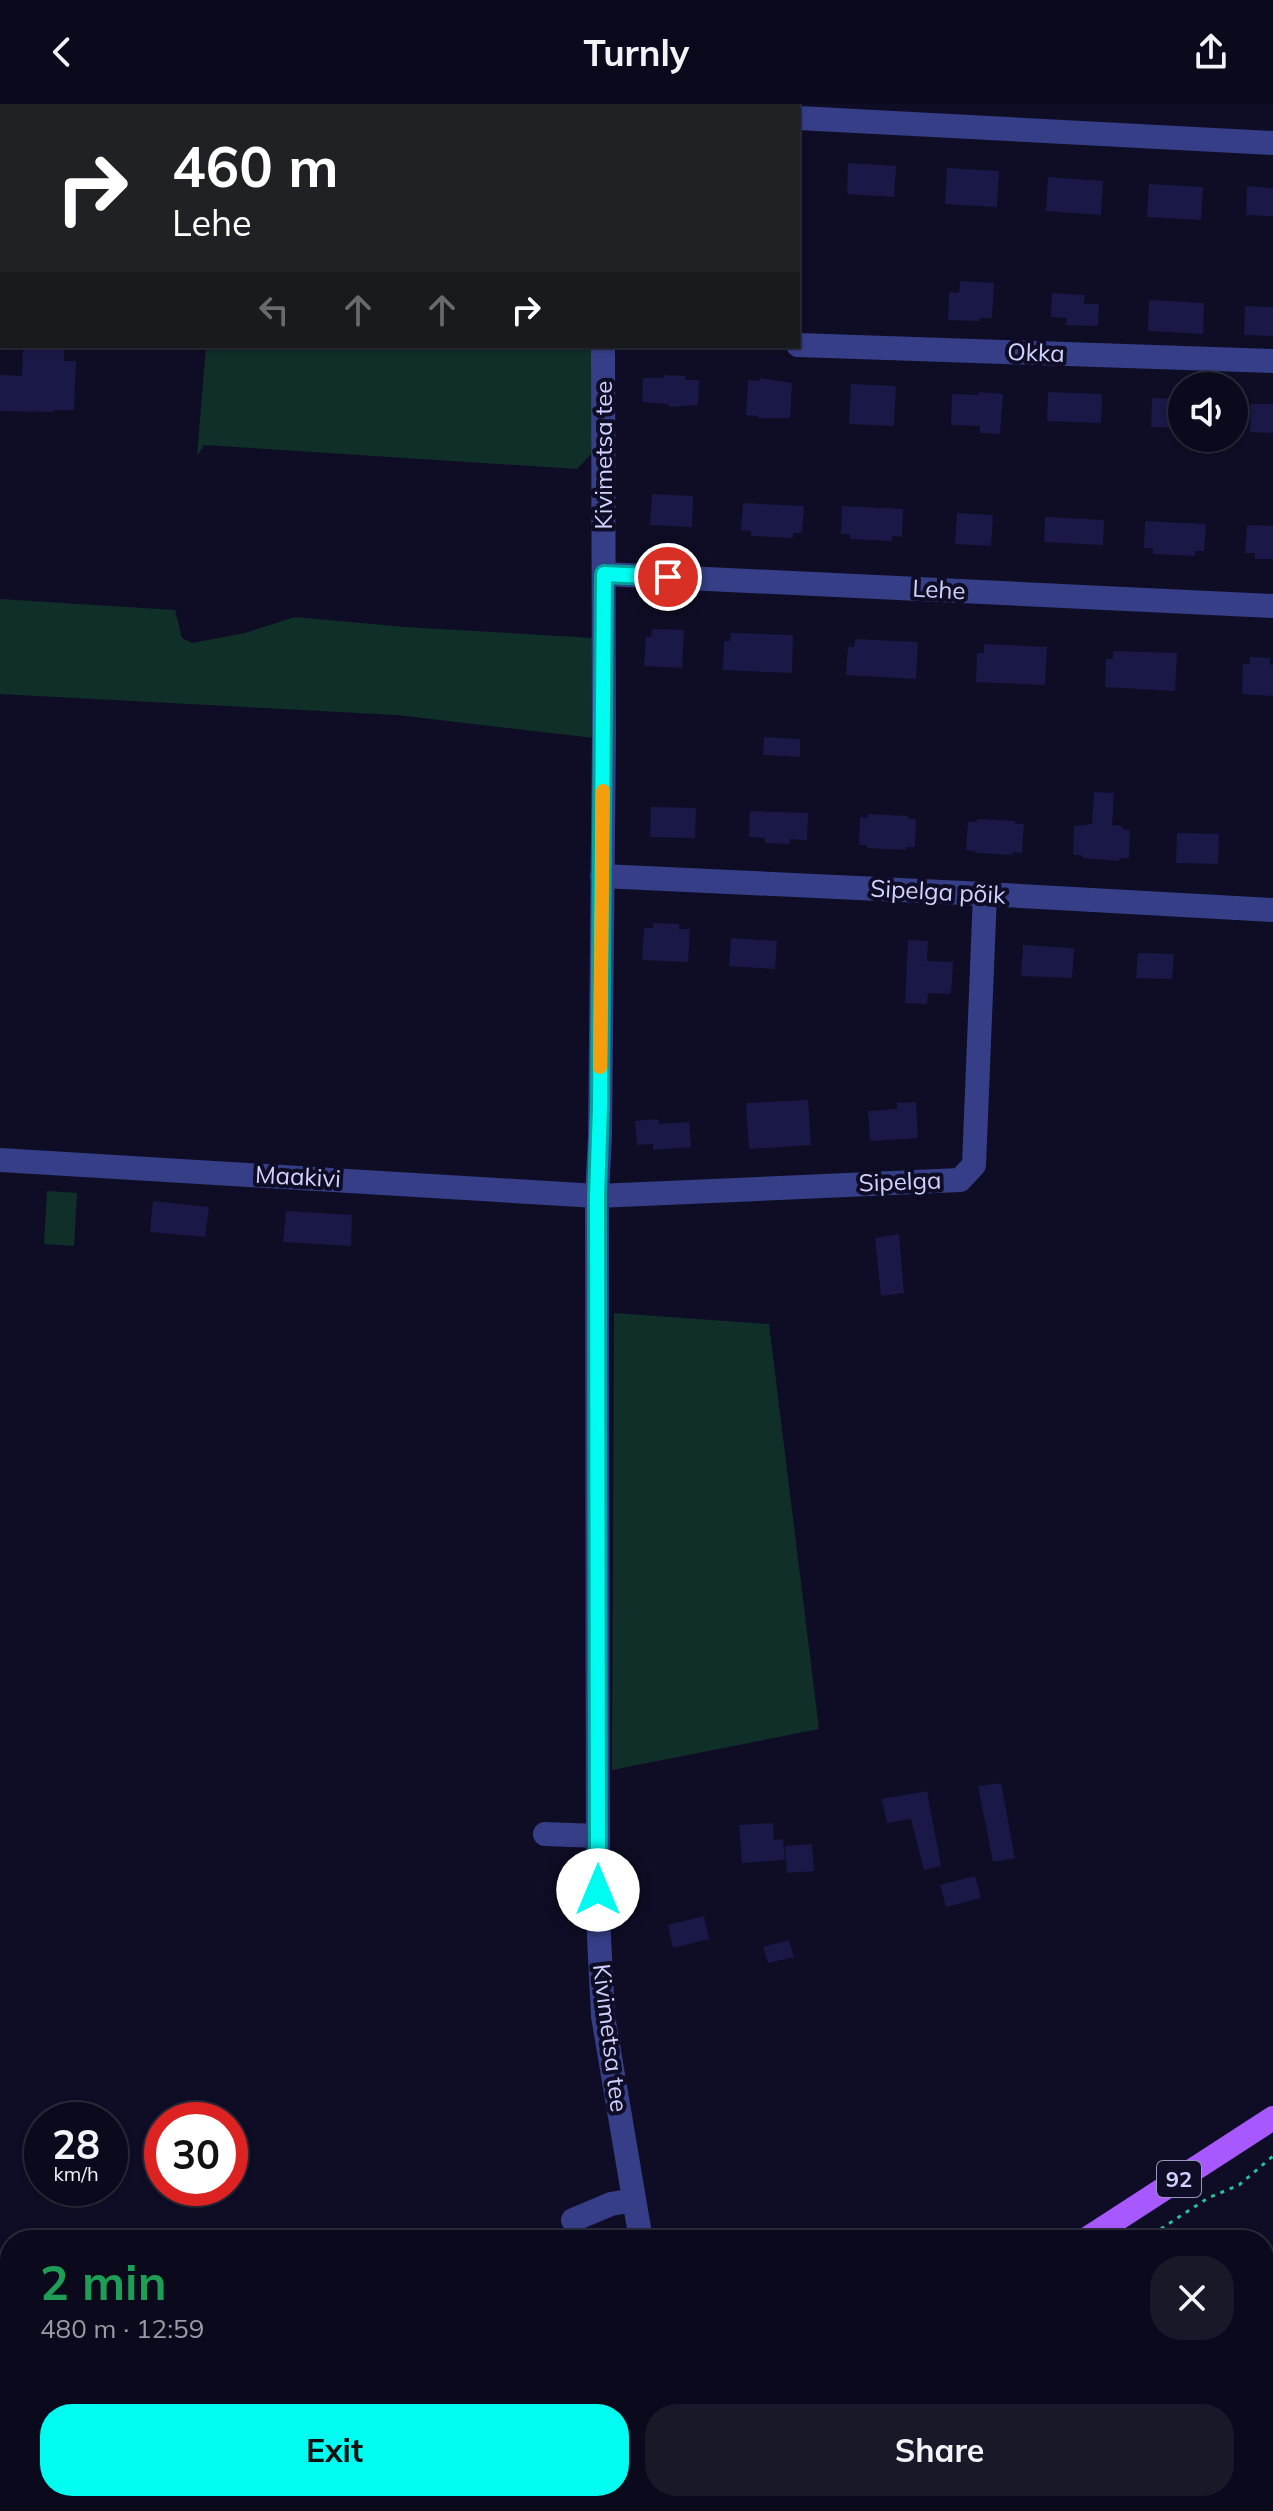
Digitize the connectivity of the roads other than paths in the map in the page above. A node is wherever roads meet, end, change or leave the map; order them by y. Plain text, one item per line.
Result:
1 (800, 118) edge
2 (1273, 143) edge
3 (800, 345) edge
4 (603, 348) edge
5 (1273, 361) edge
6 (604, 574) junction
7 (1273, 606) edge
8 (602, 876) junction
9 (985, 894) junction
10 (1273, 910) edge
11 (0, 1160) edge
12 (597, 1196) junction
13 (545, 1834) dead end
14 (598, 1836) junction
15 (1273, 2118) edge
16 (634, 2200) junction
17 (573, 2220) dead end
18 (639, 2230) edge
19 (1100, 2230) edge

1 - 2 street
3 - 5 street, Okka
4 - 6 street, Kivimetsa tee
6 - 7 street, Lehe
6 - 8 street, Kivimetsa tee
8 - 9 street, Sipelga põik
8 - 12 street, Kivimetsa tee
9 - 10 street, Sipelga põik
9 - 12 street, Sipelga
11 - 12 street, Maakivi
12 - 14 street, Kivimetsa tee
13 - 14 street
14 - 16 street, Kivimetsa tee
15 - 19 main road, 92
16 - 17 street
16 - 18 street, Kivimetsa tee

